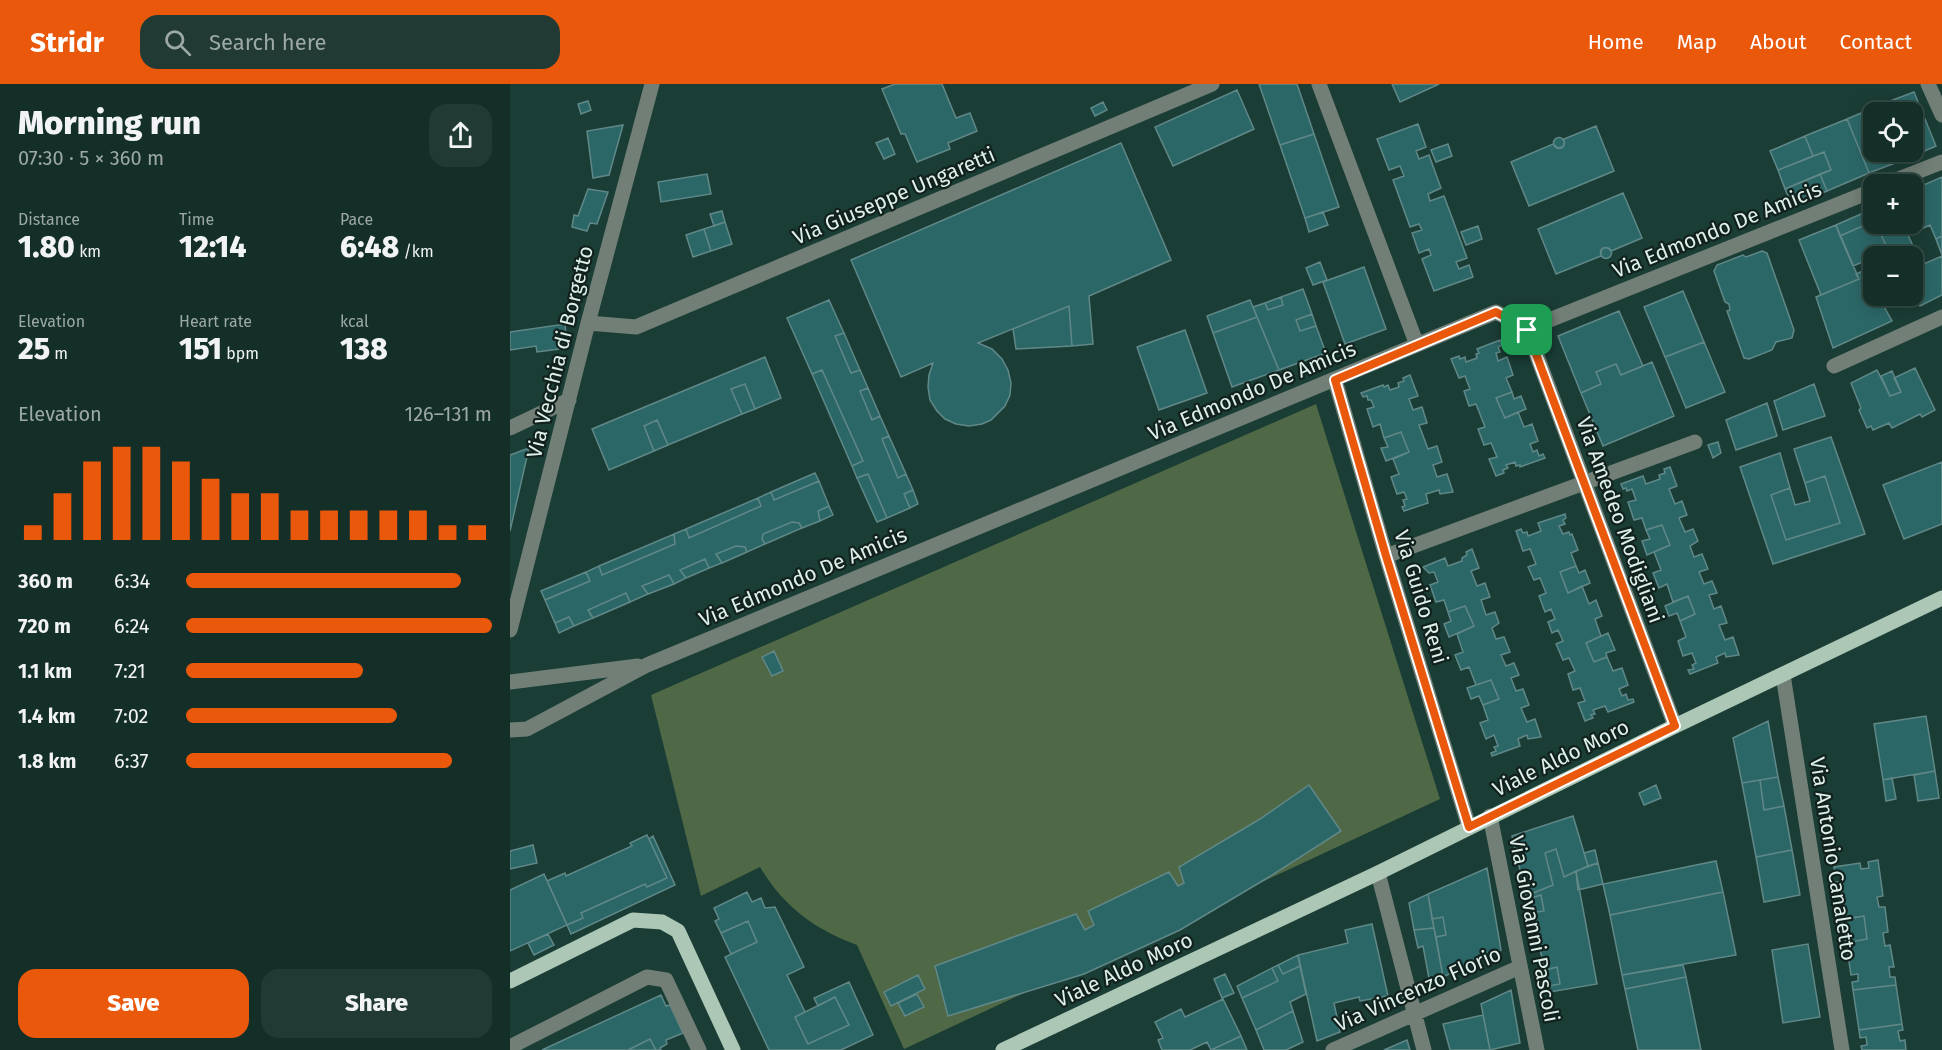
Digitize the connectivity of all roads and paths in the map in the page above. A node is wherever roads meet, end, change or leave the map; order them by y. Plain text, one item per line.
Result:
1 (652, 84) edge
2 (1212, 84) edge
3 (1319, 84) edge
4 (1928, 84) edge
5 (1942, 116) edge
6 (1942, 162) edge
7 (1911, 174) edge
8 (1863, 194) edge
9 (1942, 317) edge
10 (588, 323) junction
11 (1527, 330) junction
12 (1417, 345) junction
13 (1834, 366) dead end
14 (1335, 380) junction
15 (569, 400) junction
16 (510, 428) edge
17 (1695, 442) dead end
18 (1584, 483) junction
19 (1386, 556) junction
20 (1942, 598) edge
21 (510, 630) edge
22 (647, 665) junction
23 (1783, 675) junction
24 (510, 682) edge
25 (1675, 726) junction
26 (510, 730) edge
27 (1490, 816) junction
28 (1469, 827) junction
29 (1378, 873) junction
30 (1520, 967) junction
31 (510, 981) edge
32 (1413, 1013) junction
33 (510, 1047) edge
34 (1342, 1048) edge
35 (699, 1050) edge
36 (733, 1050) edge
37 (1003, 1050) edge
38 (1424, 1050) edge
39 (1537, 1050) edge
40 (1842, 1050) edge

1 - 10 street, Via Vecchia di Borgetto
2 - 10 street, Via Giuseppe Ungaretti
3 - 12 street
4 - 5 street
6 - 7 street
8 - 11 street, Via Edmondo De Amicis
9 - 13 street
10 - 15 street, Via Vecchia di Borgetto
11 - 12 street, Via Edmondo De Amicis
11 - 18 street, Via Amedeo Modigliani
12 - 14 street, Via Edmondo De Amicis
14 - 19 street, Via Guido Reni
14 - 22 street, Via Edmondo De Amicis
15 - 16 street
15 - 21 street, Via Vecchia di Borgetto
17 - 18 street
18 - 19 street
18 - 25 street, Via Amedeo Modigliani
19 - 28 street, Via Guido Reni
20 - 23 main road, Viale Aldo Moro
22 - 24 street
22 - 26 street
23 - 25 main road, Viale Aldo Moro
23 - 40 street, Via Antonio Canaletto
25 - 27 main road, Viale Aldo Moro
27 - 28 main road, Viale Aldo Moro
27 - 30 street, Via Giovanni Pascoli
28 - 29 main road, Viale Aldo Moro
29 - 32 street
29 - 37 main road, Viale Aldo Moro
30 - 32 street, Via Vincenzo Florio
30 - 39 street, Via Giovanni Pascoli
31 - 36 main road
32 - 34 street, Via Vincenzo Florio
32 - 38 street
33 - 35 street

